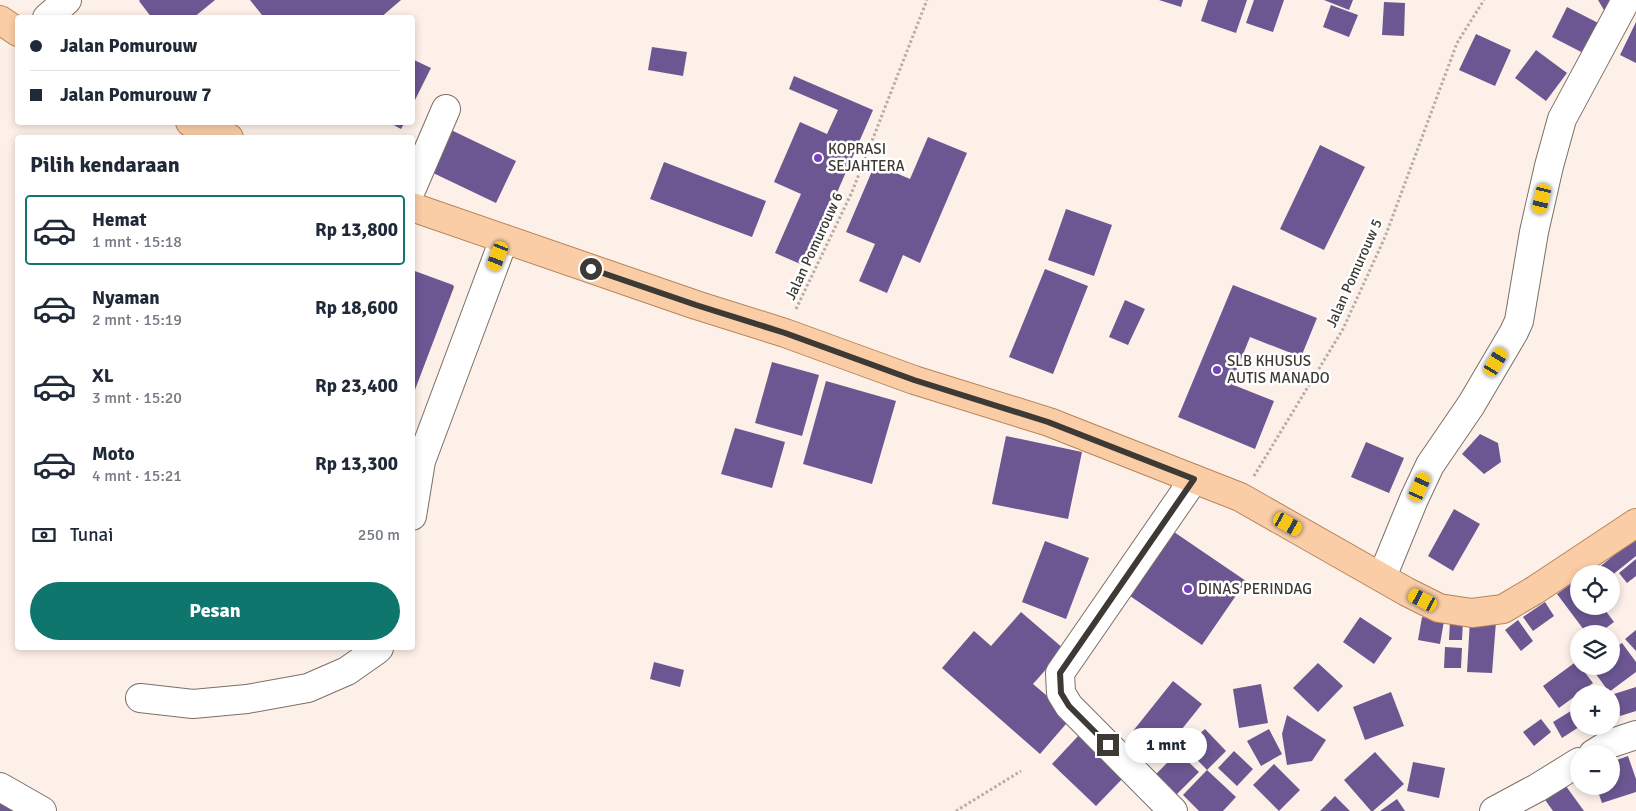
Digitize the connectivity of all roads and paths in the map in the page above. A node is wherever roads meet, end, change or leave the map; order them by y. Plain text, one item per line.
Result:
1 (67, 0) edge
2 (927, 0) edge
3 (1484, 0) edge
4 (1626, 0) edge
5 (50, 15) edge
6 (0, 20) edge
7 (15, 30) edge
8 (446, 109) dead end
9 (197, 125) edge
10 (222, 135) edge
11 (415, 181) edge
12 (415, 208) edge
13 (504, 239) junction
14 (785, 333) junction
15 (1194, 479) junction
16 (1240, 498) junction
17 (415, 501) edge
18 (1636, 523) edge
19 (1382, 577) junction
20 (377, 650) edge
21 (140, 698) dead end
22 (1636, 735) edge
23 (1607, 745) edge
24 (1570, 768) edge
25 (1020, 771) dead end
26 (0, 787) edge
27 (42, 811) edge
28 (956, 811) edge
29 (1173, 811) edge
30 (1494, 811) edge

1 - 5 street
2 - 14 path, Jalan Pomurouw 6
3 - 16 path, Jalan Pomurouw 5
4 - 19 street
6 - 7 main road
8 - 11 street
9 - 10 main road
12 - 13 main road
13 - 14 main road
13 - 17 street
14 - 15 main road
15 - 16 main road
15 - 29 street
16 - 19 main road
18 - 19 main road
20 - 21 street
22 - 23 street
24 - 30 street
25 - 28 path
26 - 27 street

